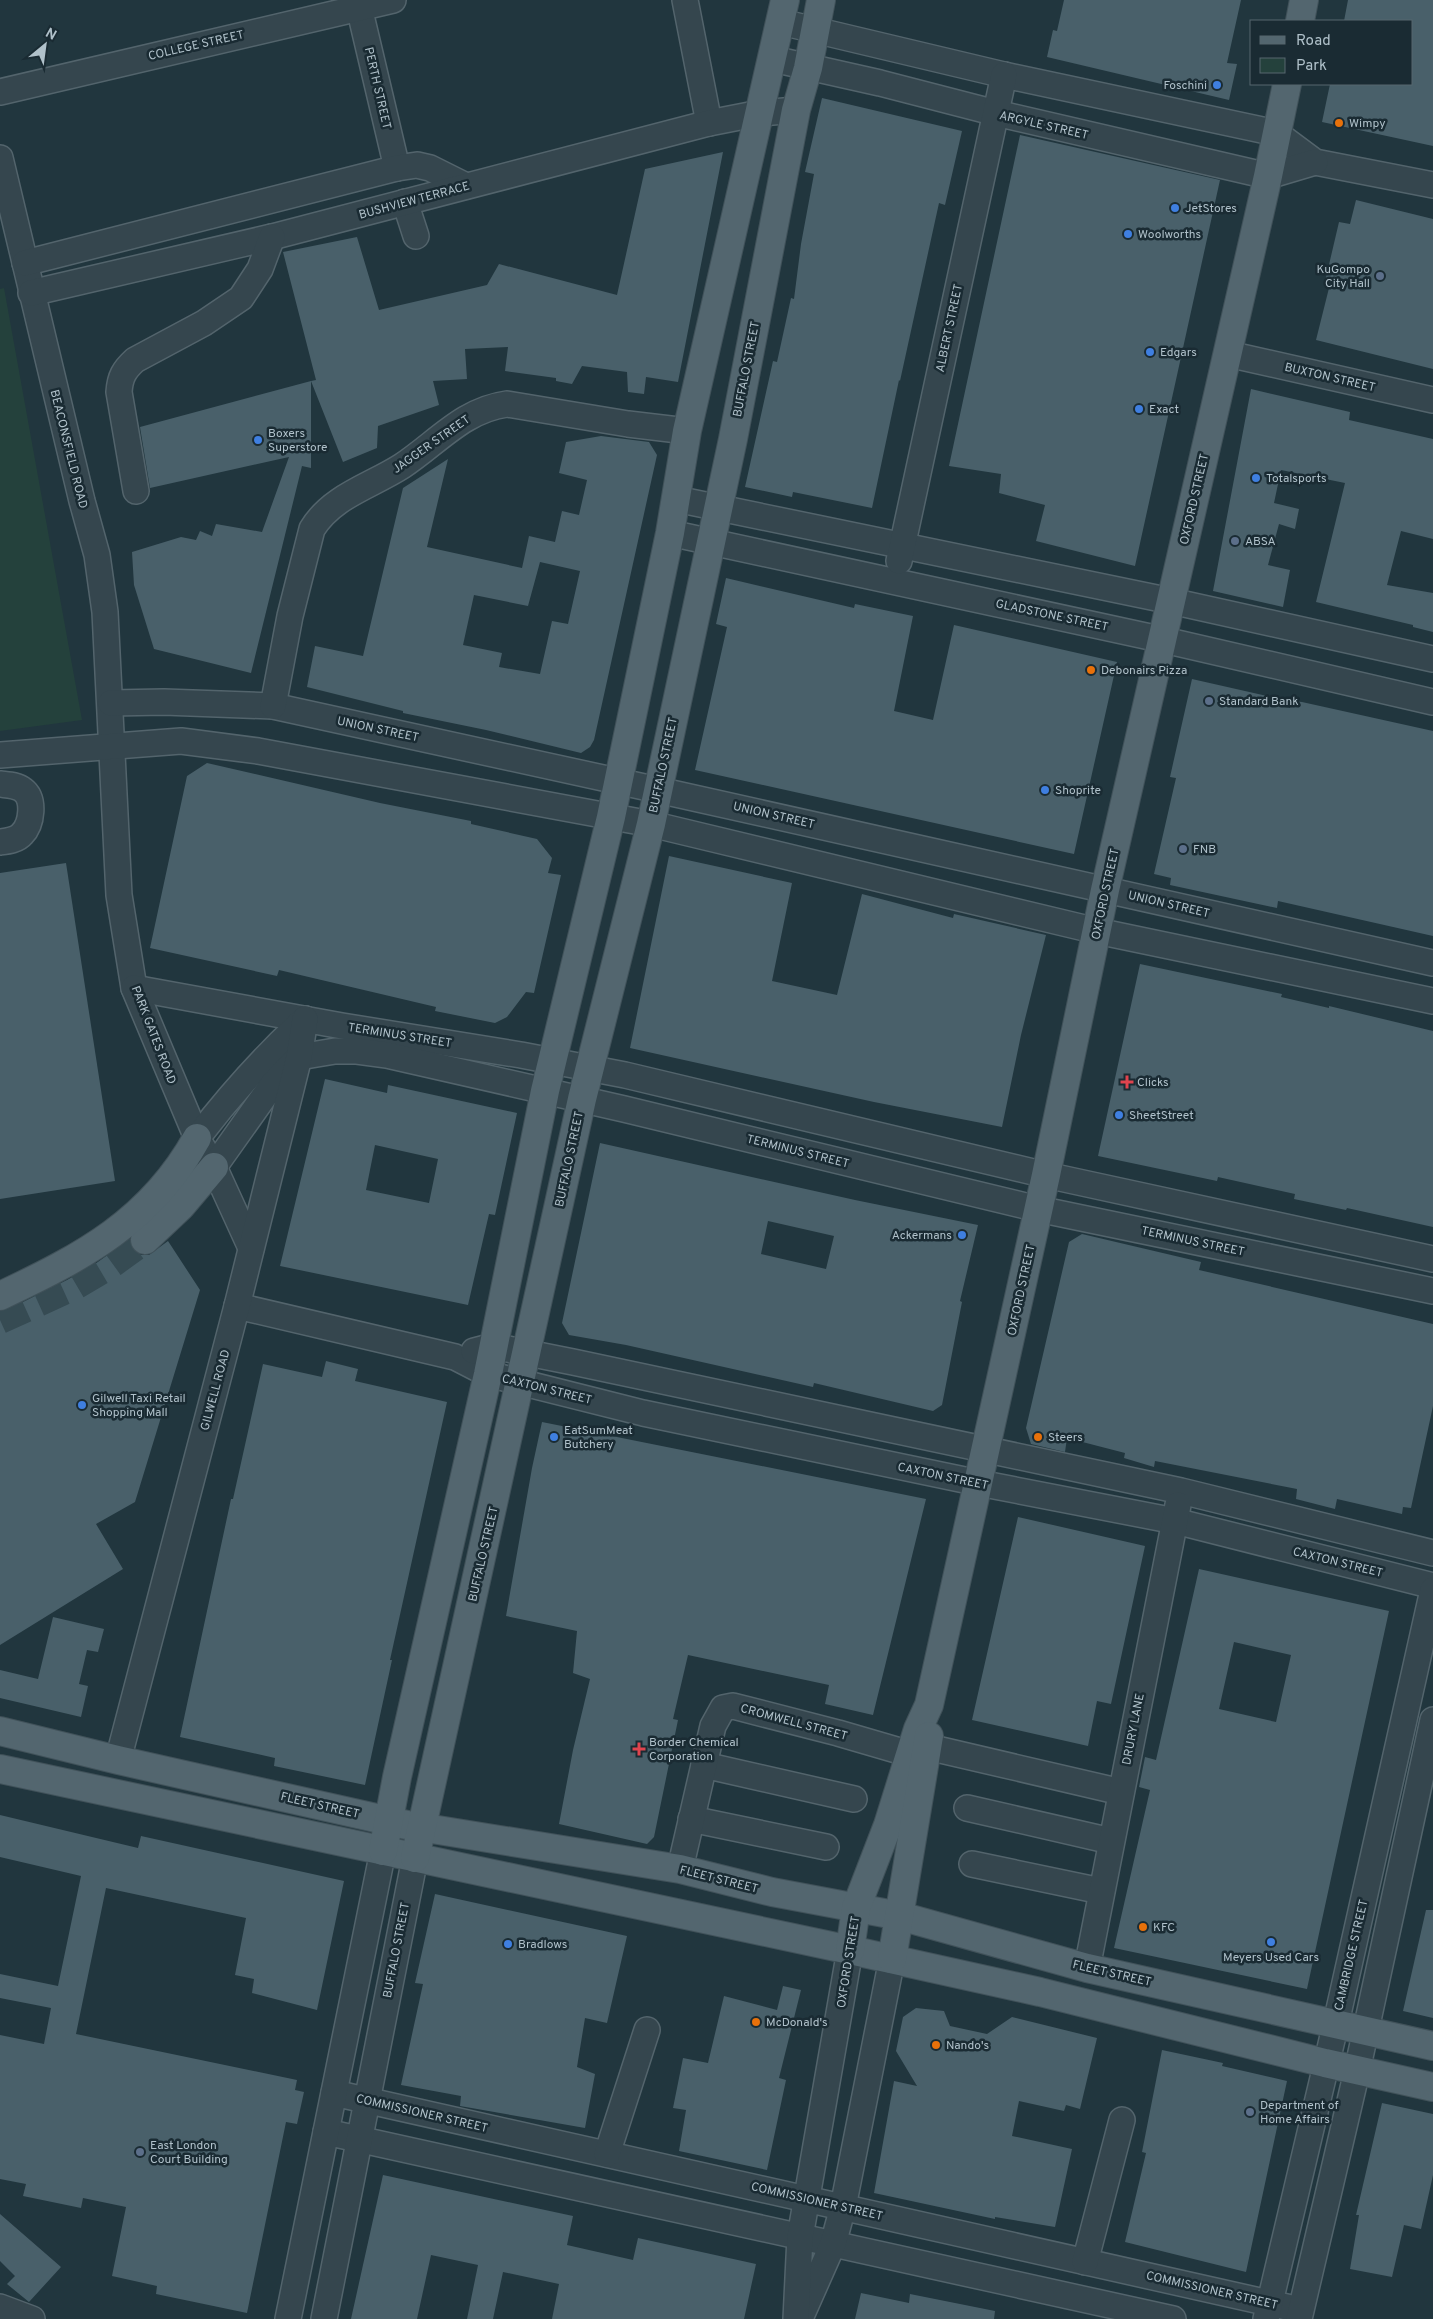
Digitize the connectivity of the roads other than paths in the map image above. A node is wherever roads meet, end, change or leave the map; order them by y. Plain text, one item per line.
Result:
1 (393, 0) edge
2 (685, 0) edge
3 (821, 0) edge
4 (1304, 0) edge
5 (359, 7) junction
6 (322, 8) edge
7 (783, 11) edge
8 (1300, 20) edge
9 (816, 29) junction
10 (773, 60) junction
11 (808, 68) junction
12 (1004, 75) junction
13 (1287, 85) edge
14 (0, 92) edge
15 (796, 110) junction
16 (760, 113) junction
17 (996, 113) junction
18 (709, 123) junction
19 (1276, 133) junction
20 (0, 158) edge
21 (1315, 162) junction
22 (397, 168) junction
23 (1268, 176) junction
24 (1433, 185) edge
25 (466, 186) junction
26 (405, 202) junction
27 (416, 236) dead end
28 (272, 237) junction
29 (25, 263) junction
30 (31, 293) junction
31 (1228, 354) junction
32 (1433, 400) edge
33 (687, 431) junction
34 (136, 491) dead end
35 (676, 499) junction
36 (718, 506) junction
37 (670, 533) junction
38 (710, 540) junction
39 (902, 546) junction
40 (895, 581) junction
41 (1171, 601) junction
42 (1164, 640) junction
43 (1433, 659) edge
44 (1433, 702) edge
45 (111, 703) junction
46 (272, 706) junction
47 (111, 745) junction
48 (0, 755) edge
49 (617, 782) junction
50 (0, 784) edge
51 (658, 790) junction
52 (611, 817) junction
53 (651, 824) junction
54 (0, 842) edge
55 (1105, 890) junction
56 (1097, 931) junction
57 (1433, 963) edge
58 (134, 988) junction
59 (1433, 1001) edge
60 (305, 1019) junction
61 (299, 1057) junction
62 (552, 1062) junction
63 (590, 1069) junction
64 (546, 1091) junction
65 (582, 1099) junction
66 (197, 1138) junction
67 (214, 1167) junction
68 (1046, 1176) junction
69 (1038, 1209) junction
70 (145, 1240) tunnel mouth
71 (251, 1248) junction
72 (1433, 1259) edge
73 (1433, 1291) edge
74 (0, 1296) edge
75 (237, 1306) junction
76 (493, 1346) junction
77 (527, 1353) junction
78 (455, 1357) junction
79 (488, 1374) junction
80 (521, 1382) junction
81 (986, 1449) junction
82 (979, 1483) junction
83 (1181, 1491) junction
84 (1175, 1521) junction
85 (1433, 1553) edge
86 (1433, 1586) edge
87 (1433, 1590) edge
88 (1433, 1720) edge
89 (0, 1731) edge
90 (919, 1750) junction
91 (118, 1760) junction
92 (704, 1765) junction
93 (0, 1769) edge
94 (1121, 1792) junction
95 (854, 1799) dead end
96 (967, 1808) dead end
97 (691, 1819) junction
98 (389, 1820) junction
99 (421, 1826) junction
100 (1111, 1841) junction
101 (826, 1847) dead end
102 (383, 1851) junction
103 (414, 1858) junction
104 (972, 1864) dead end
105 (680, 1869) junction
106 (1101, 1891) junction
107 (856, 1908) junction
108 (900, 1916) junction
109 (850, 1950) junction
110 (892, 1959) junction
111 (1087, 1968) junction
112 (1336, 2023) junction
113 (647, 2030) dead end
114 (1366, 2030) junction
115 (1433, 2046) edge
116 (1325, 2063) junction
117 (1357, 2071) junction
118 (1433, 2087) edge
119 (334, 2093) junction
120 (366, 2100) junction
121 (1122, 2120) dead end
122 (326, 2132) junction
123 (358, 2139) junction
124 (607, 2154) junction
125 (806, 2199) junction
126 (843, 2207) junction
127 (800, 2237) junction
128 (833, 2244) junction
129 (1085, 2262) junction
130 (0, 2307) edge
131 (1267, 2311) edge
132 (1299, 2315) edge
133 (32, 2319) edge
134 (288, 2319) edge
135 (324, 2319) edge
136 (798, 2319) edge
137 (1173, 2319) edge

1 - 5 street, COLLEGE STREET
2 - 18 street
3 - 9 main road, BUFFALO STREET
4 - 8 main road
5 - 6 street, COLLEGE STREET
5 - 22 street, PERTH STREET
6 - 14 street, COLLEGE STREET
7 - 9 street, ARGYLE STREET
7 - 10 main road
9 - 11 main road, BUFFALO STREET
9 - 12 street, ARGYLE STREET
10 - 11 street, ARGYLE STREET
10 - 16 main road
11 - 15 main road, BUFFALO STREET
11 - 17 street, ARGYLE STREET
12 - 17 street, ALBERT STREET
12 - 19 street, ARGYLE STREET
13 - 19 main road, OXFORD STREET
15 - 16 street, BUSHVIEW TERRACE
15 - 36 main road, BUFFALO STREET
16 - 18 street, BUSHVIEW TERRACE
16 - 33 main road
17 - 23 street, ARGYLE STREET
17 - 39 street, ALBERT STREET
18 - 25 street, BUSHVIEW TERRACE
19 - 21 street, ARGYLE STREET
19 - 23 main road, OXFORD STREET
20 - 29 street, BEACONSFIELD ROAD
21 - 23 street, ARGYLE STREET
21 - 24 street, ARGYLE STREET
22 - 25 street
22 - 29 street
23 - 31 main road, OXFORD STREET
25 - 26 street, BUSHVIEW TERRACE
26 - 27 street
26 - 28 street, BUSHVIEW TERRACE
28 - 30 street, BUSHVIEW TERRACE
28 - 34 street
29 - 30 street, BEACONSFIELD ROAD
30 - 45 street, BEACONSFIELD ROAD
31 - 32 street, BUXTON STREET
31 - 41 main road, OXFORD STREET
33 - 35 main road
33 - 46 street, JAGGER STREET
35 - 36 street
35 - 37 main road
36 - 38 main road, BUFFALO STREET
36 - 39 street
37 - 38 street, GLADSTONE STREET
37 - 49 main road
38 - 40 street, GLADSTONE STREET
38 - 51 main road, BUFFALO STREET
39 - 40 street, ALBERT STREET
39 - 41 street
40 - 42 street, GLADSTONE STREET
41 - 42 main road, OXFORD STREET
41 - 43 street
42 - 44 street, GLADSTONE STREET
42 - 55 main road, OXFORD STREET
45 - 46 street, UNION STREET
45 - 47 street, BEACONSFIELD ROAD
46 - 49 street, UNION STREET
47 - 48 street
47 - 52 street
47 - 58 street, PARK GATES ROAD
49 - 51 street, UNION STREET
49 - 52 main road
50 - 54 street
51 - 53 main road, BUFFALO STREET
51 - 55 street, UNION STREET
52 - 53 street
52 - 62 main road
53 - 56 street
53 - 63 main road, BUFFALO STREET
55 - 56 main road, OXFORD STREET
55 - 57 street, UNION STREET
56 - 59 street
56 - 68 main road, OXFORD STREET
58 - 60 street, TERMINUS STREET
58 - 66 street, PARK GATES ROAD
60 - 61 street, GILWELL ROAD
60 - 62 street, TERMINUS STREET
60 - 66 street
61 - 64 street, TERMINUS STREET
61 - 67 street
61 - 71 street, GILWELL ROAD
62 - 63 street, TERMINUS STREET
62 - 64 main road
63 - 65 main road, BUFFALO STREET
63 - 68 street, TERMINUS STREET
64 - 65 street, TERMINUS STREET
64 - 76 main road
65 - 69 street, TERMINUS STREET
65 - 77 main road, BUFFALO STREET
66 - 67 street, PARK GATES ROAD
66 - 74 main road
67 - 70 main road
67 - 71 street, PARK GATES ROAD
68 - 69 main road, OXFORD STREET
68 - 72 street, TERMINUS STREET
69 - 73 street, TERMINUS STREET
69 - 81 main road, OXFORD STREET
71 - 75 street, GILWELL ROAD
75 - 78 street, CAXTON STREET
75 - 91 street, GILWELL ROAD
76 - 77 street, CAXTON STREET
76 - 78 street, CAXTON STREET
76 - 79 main road
77 - 80 main road, BUFFALO STREET
77 - 81 street, CAXTON STREET
78 - 79 street, CAXTON STREET
79 - 80 street, CAXTON STREET
79 - 98 main road
80 - 82 street, CAXTON STREET
80 - 99 main road, BUFFALO STREET
81 - 82 main road, OXFORD STREET
81 - 83 street, CAXTON STREET
82 - 84 street, CAXTON STREET
82 - 90 main road, OXFORD STREET
83 - 84 street, DRURY LANE
83 - 85 street, CAXTON STREET
84 - 86 street, CAXTON STREET
84 - 94 street, DRURY LANE
87 - 112 street, CAMBRIDGE STREET
88 - 114 street
89 - 91 main road, FLEET STREET
90 - 92 street, CROMWELL STREET
90 - 94 street, CROMWELL STREET
90 - 107 main road, OXFORD STREET
90 - 108 main road, OXFORD STREET
91 - 98 main road, FLEET STREET
92 - 95 street
92 - 97 street, CROMWELL STREET
93 - 102 main road
94 - 100 street, DRURY LANE
96 - 100 street
97 - 101 street
97 - 105 street, CROMWELL STREET
98 - 99 main road, FLEET STREET
98 - 102 main road
99 - 103 main road, BUFFALO STREET
99 - 105 main road, FLEET STREET
100 - 106 street, DRURY LANE
102 - 103 main road
102 - 119 street
103 - 109 main road
103 - 120 street, BUFFALO STREET
104 - 106 street
105 - 107 main road, FLEET STREET
106 - 111 street, DRURY LANE
107 - 108 main road, FLEET STREET
107 - 109 main road, OXFORD STREET
108 - 110 main road, OXFORD STREET
108 - 111 main road, FLEET STREET
109 - 110 main road
109 - 125 street, OXFORD STREET
110 - 116 main road
110 - 126 street, OXFORD STREET
111 - 112 main road, FLEET STREET
112 - 114 main road, FLEET STREET
112 - 116 street, CAMBRIDGE STREET
113 - 124 street
114 - 115 main road, FLEET STREET
114 - 117 street
116 - 117 main road
116 - 131 street, CAMBRIDGE STREET
117 - 118 main road
117 - 132 street
119 - 120 street, COMMISSIONER STREET
119 - 122 street
120 - 123 street, BUFFALO STREET
120 - 124 street, COMMISSIONER STREET
121 - 129 street
122 - 123 street
122 - 134 street
123 - 127 street
123 - 135 street, BUFFALO STREET
124 - 125 street, COMMISSIONER STREET
125 - 126 street, COMMISSIONER STREET
125 - 127 street, OXFORD STREET
126 - 128 street, OXFORD STREET
126 - 129 street, COMMISSIONER STREET
127 - 128 street
127 - 136 street, OXFORD STREET
128 - 136 street, OXFORD STREET
128 - 137 street
129 - 131 street, COMMISSIONER STREET
130 - 133 street
131 - 132 street, COMMISSIONER STREET

